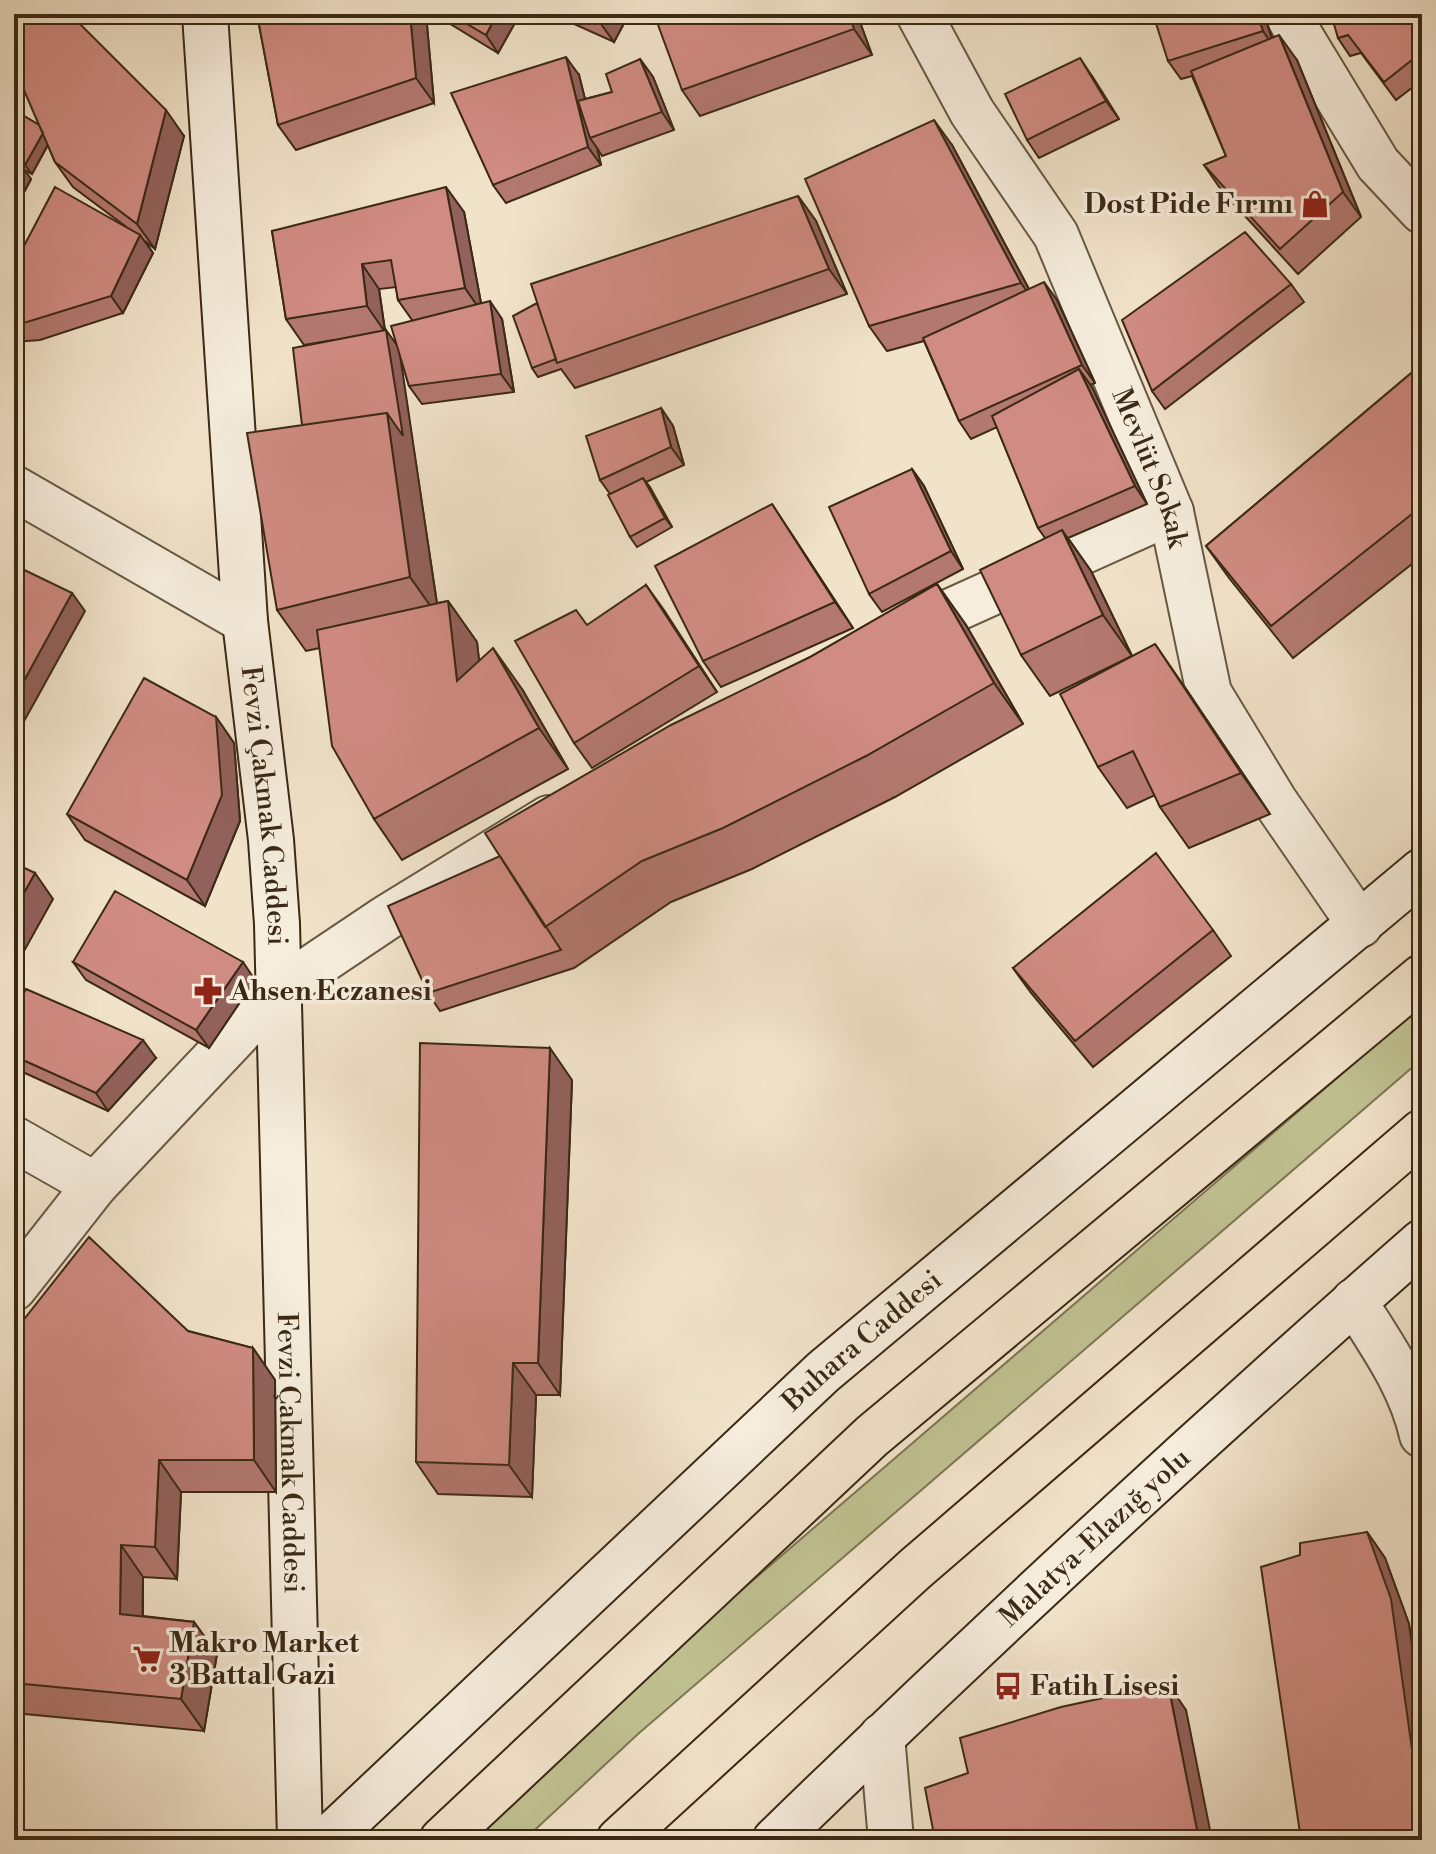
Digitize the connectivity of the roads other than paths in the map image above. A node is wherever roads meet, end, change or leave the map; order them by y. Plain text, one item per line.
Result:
1 (919, 14) edge
2 (1287, 14) edge
3 (203, 15) edge
4 (1422, 211) edge
5 (14, 488) edge
6 (1171, 512) junction
7 (245, 621) junction
8 (866, 649) edge
9 (590, 796) edge
10 (1422, 871) edge
11 (1360, 925) junction
12 (1422, 977) edge
13 (280, 989) junction
14 (1422, 1132) edge
15 (14, 1139) edge
16 (95, 1185) junction
17 (1422, 1242) edge
18 (14, 1288) edge
19 (1354, 1301) junction
20 (1422, 1435) edge
21 (882, 1736) junction
22 (300, 1840) edge
23 (327, 1840) edge
24 (442, 1840) edge
25 (619, 1840) edge
26 (775, 1840) edge
27 (891, 1840) edge

1 - 6 street, Mevlüt Sokak
2 - 4 street
3 - 7 street, Fevzi Çakmak Caddesi
5 - 7 street
6 - 8 street
6 - 11 street, Mevlüt Sokak
7 - 13 street, Fevzi Çakmak Caddesi
9 - 13 street
10 - 11 street, Buhara Caddesi
11 - 23 street, Buhara Caddesi
12 - 24 highway
13 - 16 street
13 - 22 street, Fevzi Çakmak Caddesi
14 - 25 highway
15 - 16 street
16 - 18 street
17 - 19 street, Malatya-Elazığ yolu
19 - 20 street
19 - 21 street, Malatya-Elazığ yolu
21 - 26 street, Malatya-Elazığ yolu
21 - 27 street

